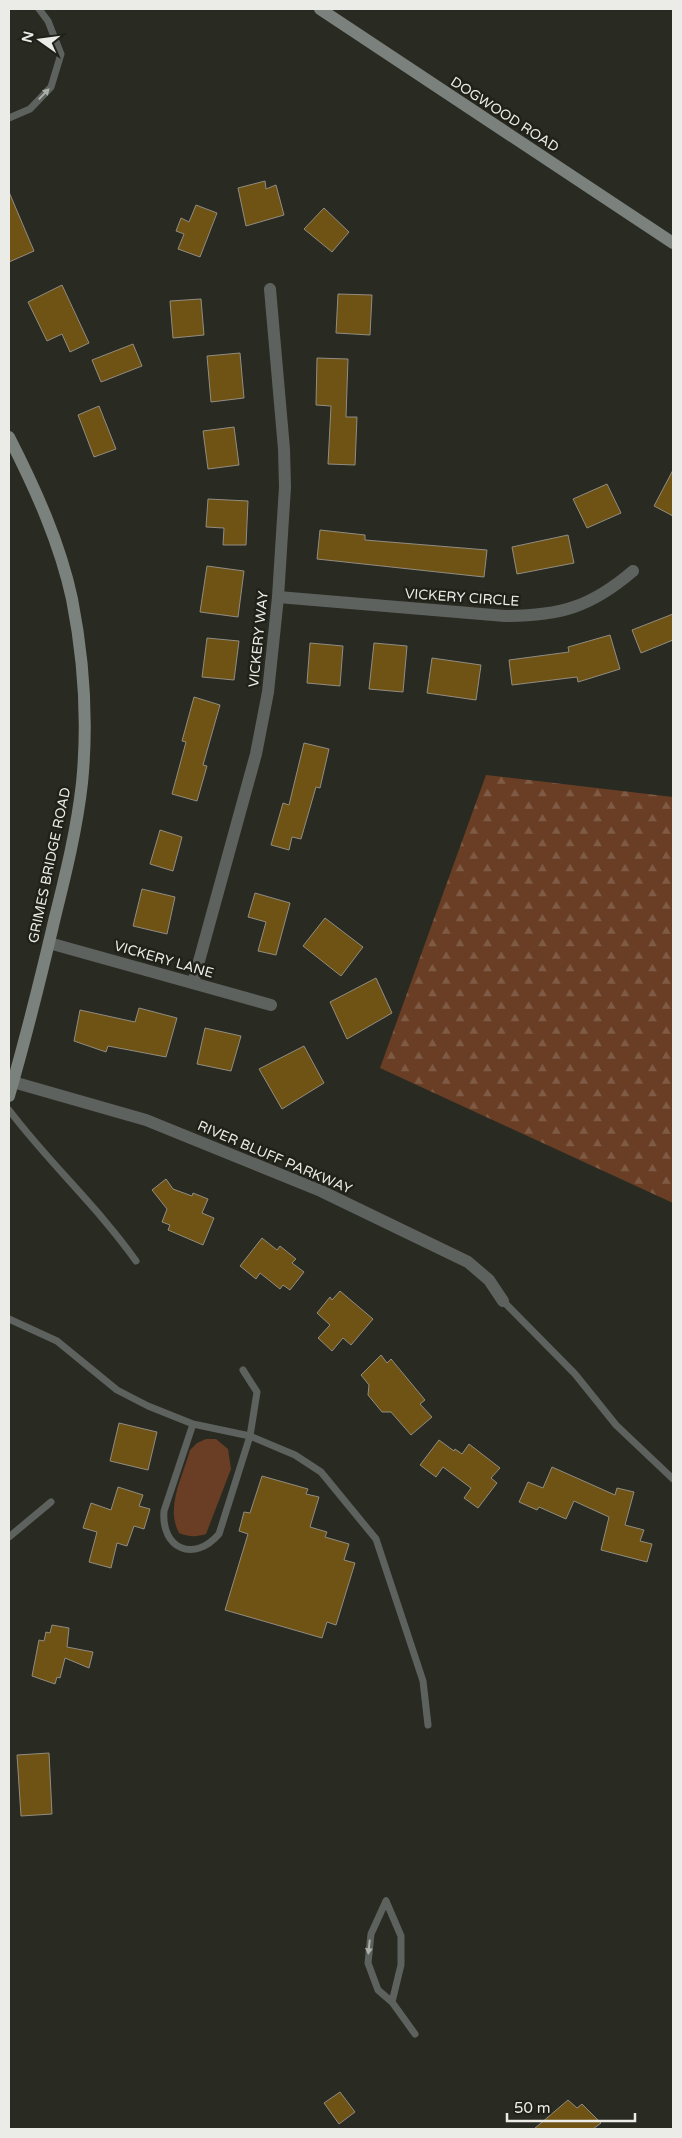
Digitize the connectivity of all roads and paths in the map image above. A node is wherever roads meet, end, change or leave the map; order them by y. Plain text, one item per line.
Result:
1 (39, 9) edge
2 (320, 9) edge
3 (9, 118) edge
4 (673, 243) edge
5 (270, 289) dead end
6 (9, 437) edge
7 (633, 571) dead end
8 (278, 597) junction
9 (49, 943) junction
10 (193, 983) junction
11 (271, 1005) dead end
12 (13, 1082) junction
13 (9, 1096) edge
14 (9, 1110) edge
15 (136, 1261) dead end
16 (503, 1301) joint
17 (9, 1319) edge
18 (243, 1370) dead end
19 (193, 1424) junction
20 (250, 1436) junction
21 (673, 1479) edge
22 (51, 1502) dead end
23 (9, 1537) edge
24 (428, 1725) dead end
25 (392, 2002) junction
26 (415, 2034) dead end

3 -> 1 lane
2 - 4 street, DOGWOOD ROAD
5 - 8 street, VICKERY WAY
6 - 9 street, GRIMES BRIDGE ROAD
7 - 8 street, VICKERY CIRCLE
8 - 10 street, VICKERY WAY
9 - 10 street, VICKERY LANE
9 - 12 street, GRIMES BRIDGE ROAD
10 - 11 street, VICKERY LANE
12 - 13 street, GRIMES BRIDGE ROAD
12 - 16 street, RIVER BLUFF PARKWAY
14 - 15 lane
16 - 21 lane
17 - 19 lane
18 - 20 lane
19 - 20 lane
19 - 20 lane
20 - 24 lane
22 - 23 lane
25 -> 25 lane
25 - 26 lane

